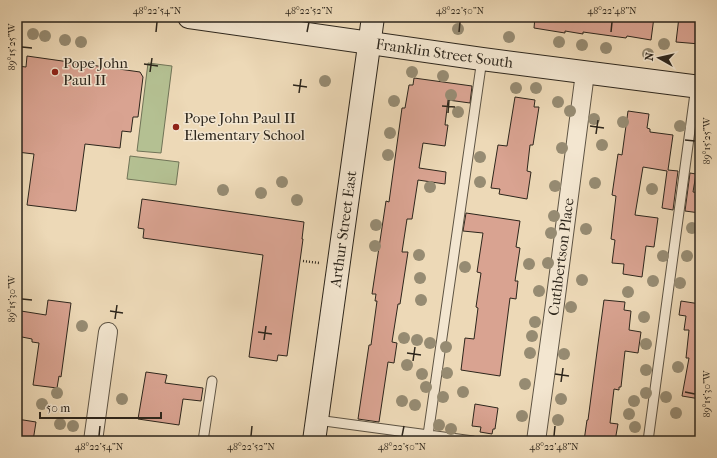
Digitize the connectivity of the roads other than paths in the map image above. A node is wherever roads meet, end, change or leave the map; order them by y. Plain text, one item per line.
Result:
1 (189, 17) edge
2 (373, 17) edge
3 (369, 42) junction
4 (482, 59) junction
5 (585, 73) junction
6 (698, 86) edge
7 (108, 332) dead end
8 (212, 381) dead end
9 (316, 431) edge
10 (428, 435) junction
11 (93, 441) edge
12 (203, 441) edge
13 (473, 441) edge
14 (536, 441) edge
15 (648, 441) edge

1 - 3 street, Franklin Street South
2 - 3 street, Arthur Street East
3 - 4 street, Franklin Street South
3 - 9 street, Arthur Street East
4 - 5 street, Franklin Street South
4 - 10 lane
5 - 6 street, Franklin Street South
5 - 14 street, Cuthbertson Place
6 - 15 lane
7 - 11 street
8 - 12 lane
9 - 10 lane
10 - 13 lane

